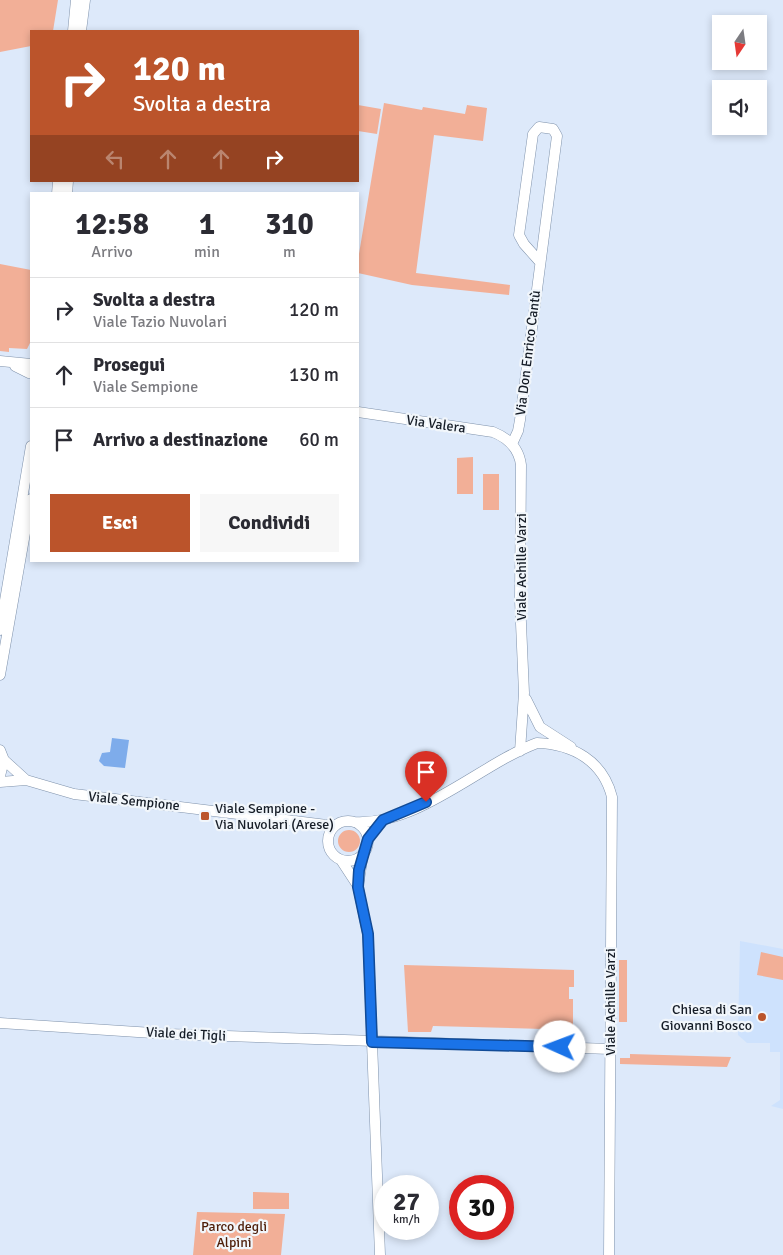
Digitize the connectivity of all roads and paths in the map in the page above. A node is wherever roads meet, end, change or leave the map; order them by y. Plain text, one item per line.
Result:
1 (76, 0) edge
2 (85, 0) edge
3 (73, 30) edge
4 (81, 30) edge
5 (521, 240) junction
6 (543, 240) junction
7 (540, 262) junction
8 (3, 362) edge
9 (30, 370) edge
10 (359, 412) edge
11 (512, 444) junction
12 (30, 452) edge
13 (30, 505) edge
14 (0, 630) edge
15 (0, 675) edge
16 (524, 693) junction
17 (540, 727) junction
18 (537, 743) junction
19 (0, 750) edge
20 (520, 750) junction
21 (587, 757) junction
22 (4, 760) junction
23 (0, 776) edge
24 (26, 780) junction
25 (0, 782) edge
26 (383, 820) junction
27 (354, 822) junction
28 (304, 824) junction
29 (335, 826) junction
30 (368, 839) junction
31 (328, 841) junction
32 (363, 854) junction
33 (341, 860) junction
34 (358, 887) junction
35 (0, 1023) edge
36 (372, 1042) junction
37 (610, 1049) junction
38 (380, 1255) edge
39 (609, 1255) edge

1 - 3 street
2 - 4 street
5 - 6 street
5 - 6 street, Via Don Enrico Cantù
5 - 7 street
6 - 7 street, Via Don Enrico Cantù
7 - 11 street, Via Don Enrico Cantù
8 - 9 street
10 - 11 street, Via Valera
11 - 16 street, Viale Achille Varzi
12 - 14 street
13 - 15 street
16 - 17 street, Viale Achille Varzi
16 - 20 street, Viale Achille Varzi
17 - 18 street
17 - 21 street, Viale Achille Varzi
18 - 20 street
18 - 21 street, Viale Achille Varzi
19 - 22 street
20 - 26 street
21 - 37 street, Viale Achille Varzi
22 - 23 street
22 - 24 street, Viale Sempione
24 - 25 street, Viale Sempione
24 - 28 street, Viale Sempione
26 - 27 street
26 - 30 street
27 - 29 street
27 - 30 street
28 - 29 street, Viale Sempione
28 - 31 street, Viale Sempione
29 - 31 street
30 - 32 street
31 - 33 street
32 - 33 street
32 - 34 street
33 - 34 street
34 - 36 street
35 - 36 street, Viale dei Tigli
36 - 37 street, Viale dei Tigli
36 - 38 street
37 - 39 street, Viale Achille Varzi

